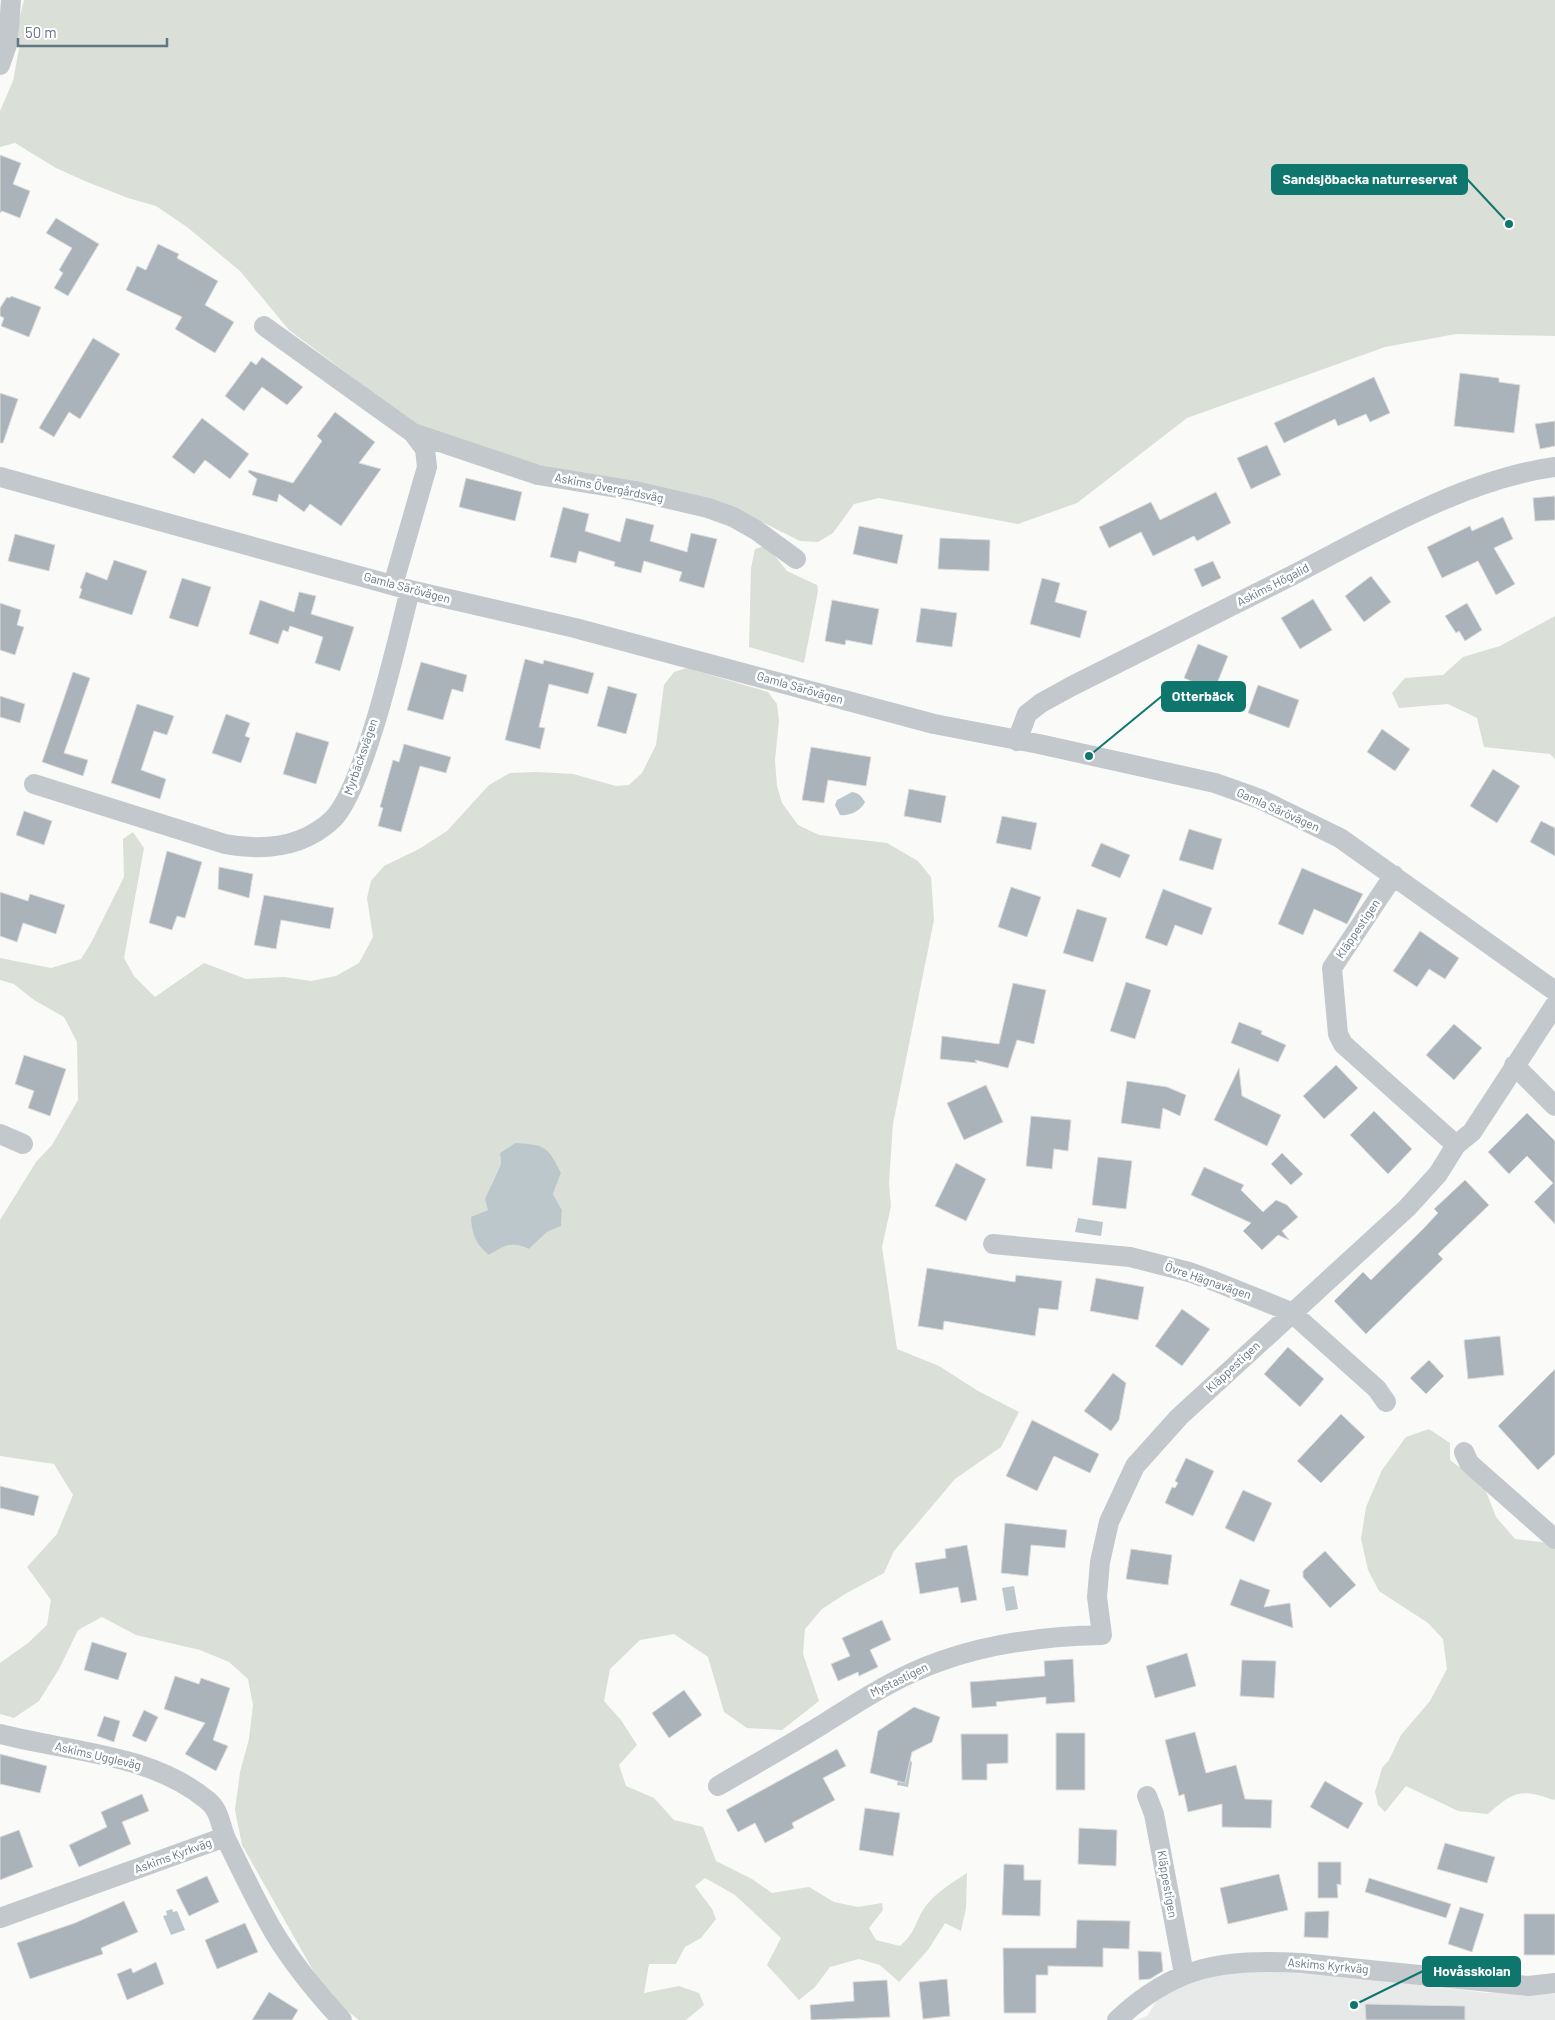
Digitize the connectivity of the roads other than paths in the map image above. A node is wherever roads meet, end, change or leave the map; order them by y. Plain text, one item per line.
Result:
1 (11, 0) edge
2 (0, 65) edge
3 (264, 326) dead end
4 (413, 433) junction
5 (1555, 467) edge
6 (0, 477) edge
7 (796, 559) dead end
8 (401, 587) junction
9 (1017, 741) junction
10 (34, 784) dead end
11 (1394, 875) junction
12 (1555, 991) edge
13 (1555, 1004) edge
14 (1514, 1065) junction
15 (1555, 1106) edge
16 (0, 1134) edge
17 (23, 1144) dead end
18 (1456, 1145) junction
19 (993, 1244) dead end
20 (1292, 1312) junction
21 (1386, 1402) dead end
22 (1464, 1452) dead end
23 (1555, 1539) edge
24 (1102, 1634) joint
25 (0, 1734) edge
26 (718, 1786) dead end
27 (1147, 1796) dead end
28 (225, 1837) junction
29 (0, 1918) edge
30 (1184, 1974) junction
31 (1555, 1983) edge
32 (342, 2020) edge
33 (1117, 2020) edge

1 - 2 street
3 - 4 street, Askims Övergårdsväg
4 - 7 street, Askims Övergårdsväg
4 - 8 street, Askims Övergårdsväg
5 - 9 street, Askims Högalid
6 - 8 street, Gamla Särövägen
8 - 9 street, Gamla Särövägen
8 - 10 street, Myrbäcksvägen
9 - 11 street, Gamla Särövägen
11 - 12 street, Gamla Särövägen
11 - 18 street, Kläppestigen
13 - 14 street, Kläppestigen
14 - 15 street
14 - 18 street, Kläppestigen
16 - 17 street
18 - 20 street, Kläppestigen
19 - 20 street, Övre Hägnavägen
20 - 21 street, Övre Hägnavägen
20 - 24 street, Kläppestigen
22 - 23 street
24 - 26 street, Mystastigen
25 - 28 street, Askims Uggleväg
27 - 30 street, Kläppestigen
28 - 29 street, Askims Kyrkväg
28 - 32 street, Askims Kyrkväg
30 - 31 street, Askims Kyrkväg
30 - 33 street, Askims Kyrkväg

